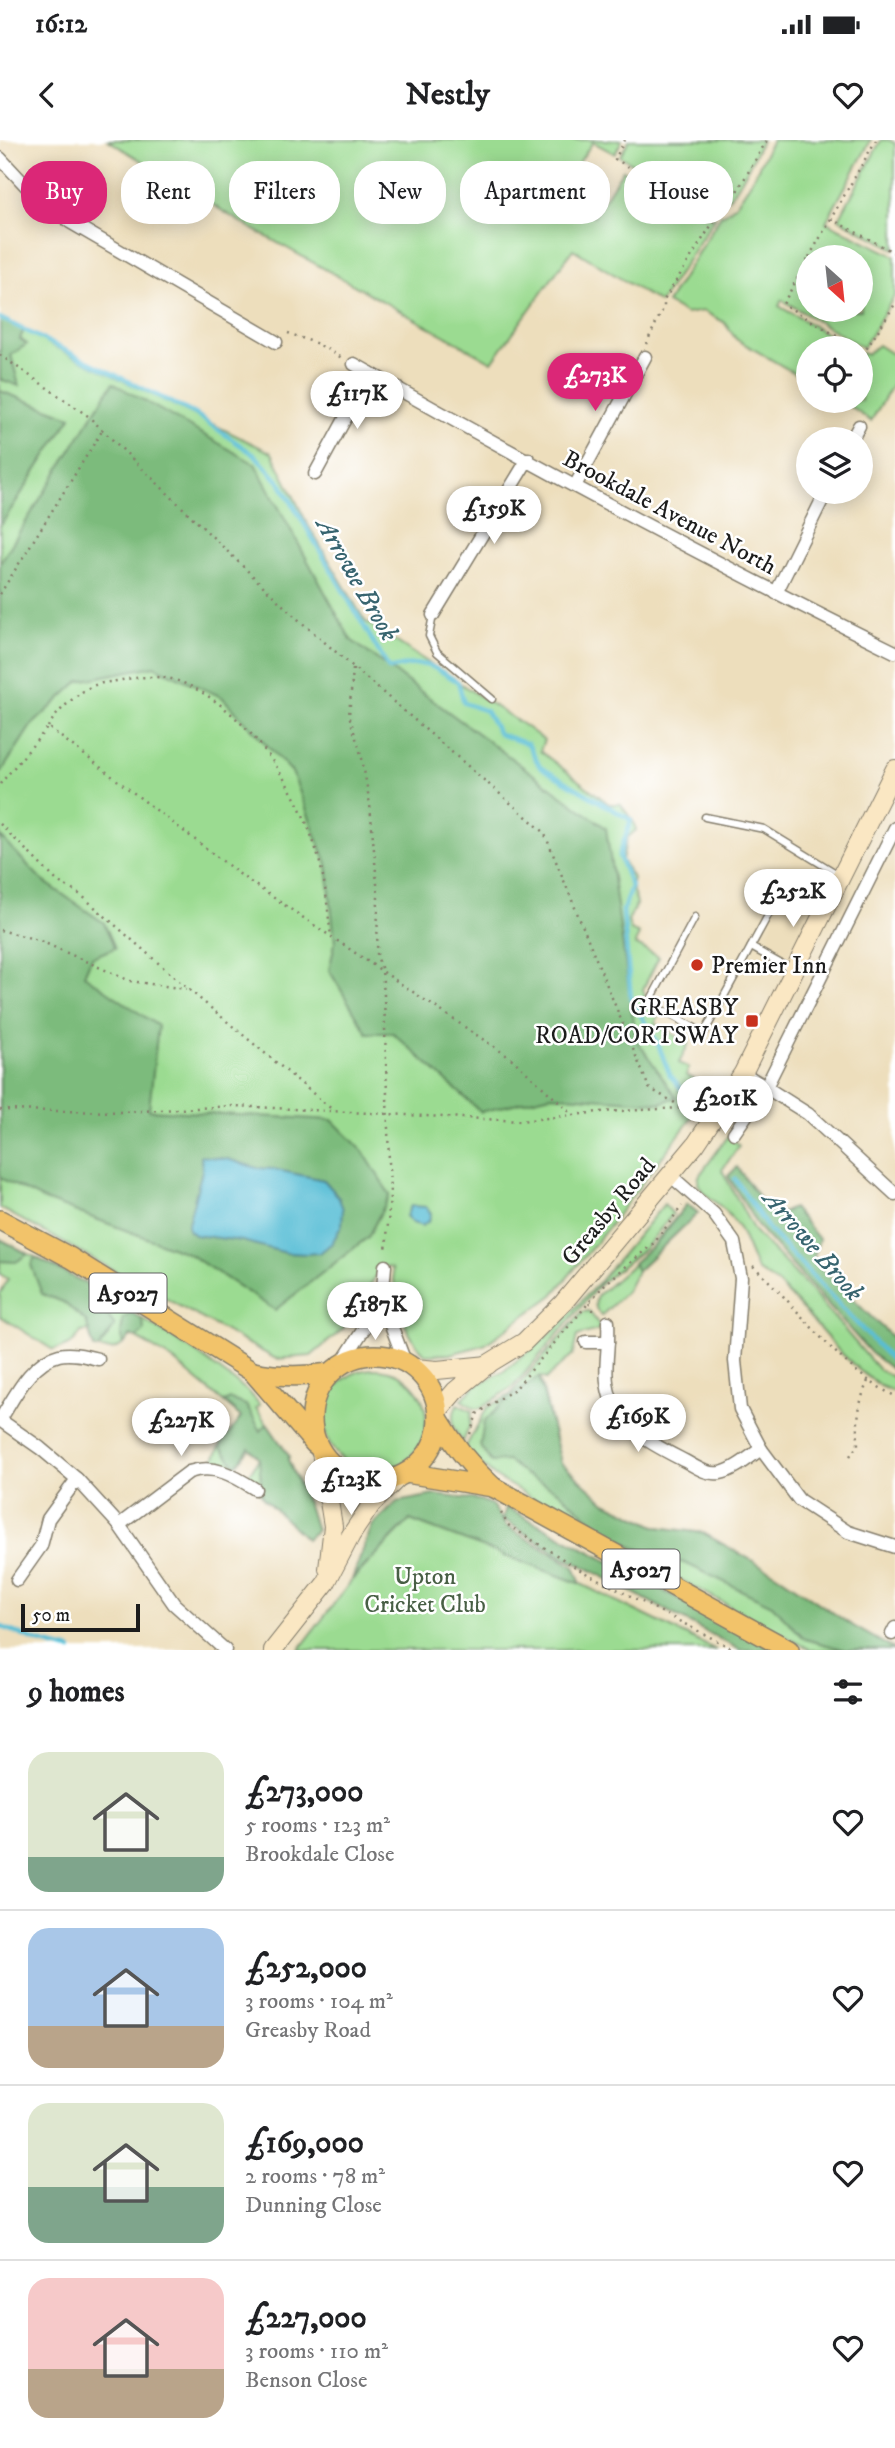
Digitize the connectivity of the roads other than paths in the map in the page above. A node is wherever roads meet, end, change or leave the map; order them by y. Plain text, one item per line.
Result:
1 (0, 158) edge
2 (276, 341) road end
3 (645, 357) road end
4 (354, 365) road end
5 (370, 373) junction
6 (528, 459) junction
7 (315, 474) dead end
8 (575, 486) junction
9 (821, 504) edge
10 (776, 593) junction
11 (433, 615) joint
12 (895, 652) edge
13 (492, 699) dead end
14 (895, 769) edge
15 (705, 817) dead end
16 (895, 828) edge
17 (841, 876) junction
18 (831, 897) junction
19 (695, 917) dead end
20 (751, 947) junction
21 (794, 971) junction
22 (743, 1073) junction
23 (766, 1087) junction
24 (734, 1133) dead end
25 (670, 1175) junction
26 (893, 1189) edge
27 (0, 1220) edge
28 (385, 1266) road end
29 (382, 1301) junction
30 (608, 1322) dead end
31 (586, 1342) dead end
32 (608, 1342) junction
33 (98, 1359) dead end
34 (488, 1364) junction
35 (410, 1365) junction
36 (336, 1369) junction
37 (253, 1371) junction
38 (438, 1415) junction
39 (0, 1420) edge
40 (320, 1449) junction
41 (761, 1449) junction
42 (403, 1475) junction
43 (77, 1479) junction
44 (255, 1489) dead end
45 (500, 1491) junction
46 (119, 1525) junction
47 (895, 1547) edge
48 (17, 1580) dead end
49 (326, 1583) junction
50 (225, 1650) edge
51 (273, 1650) edge
52 (789, 1650) edge

1 - 2 street
3 - 8 street
4 - 5 street, Brookdale Avenue North
5 - 6 street, Brookdale Avenue North
5 - 7 street
6 - 8 street, Brookdale Avenue North
6 - 11 street
8 - 10 street, Brookdale Avenue North
9 - 10 street
10 - 12 street, Brookdale Avenue North
11 - 13 lane
14 - 17 main road, Greasby Road
15 - 17 lane
16 - 23 street
17 - 18 main road, Greasby Road
18 - 20 lane
18 - 21 main road, Greasby Road
19 - 20 lane
20 - 21 lane
21 - 22 main road, Greasby Road
22 - 23 street
22 - 25 main road, Greasby Road
23 - 24 street
23 - 26 street
25 - 34 main road, Greasby Road
25 - 41 street
27 - 37 main road, A5027
28 - 29 street
29 - 35 street
29 - 36 street
30 - 32 street
31 - 32 street
32 - 41 street
33 - 39 street
34 - 35 main road, Greasby Road
34 - 38 main road, Greasby Road
35 - 36 main road
35 - 38 main road
36 - 37 main road
36 - 40 main road
37 - 40 main road, A5027
38 - 42 main road
38 - 45 main road
39 - 43 street
40 - 42 main road
40 - 49 main road
41 - 47 street
42 - 45 main road, A5027
42 - 49 main road
43 - 46 street
43 - 48 street
44 - 46 street
45 - 52 main road, A5027
46 - 50 street
49 - 51 main road

